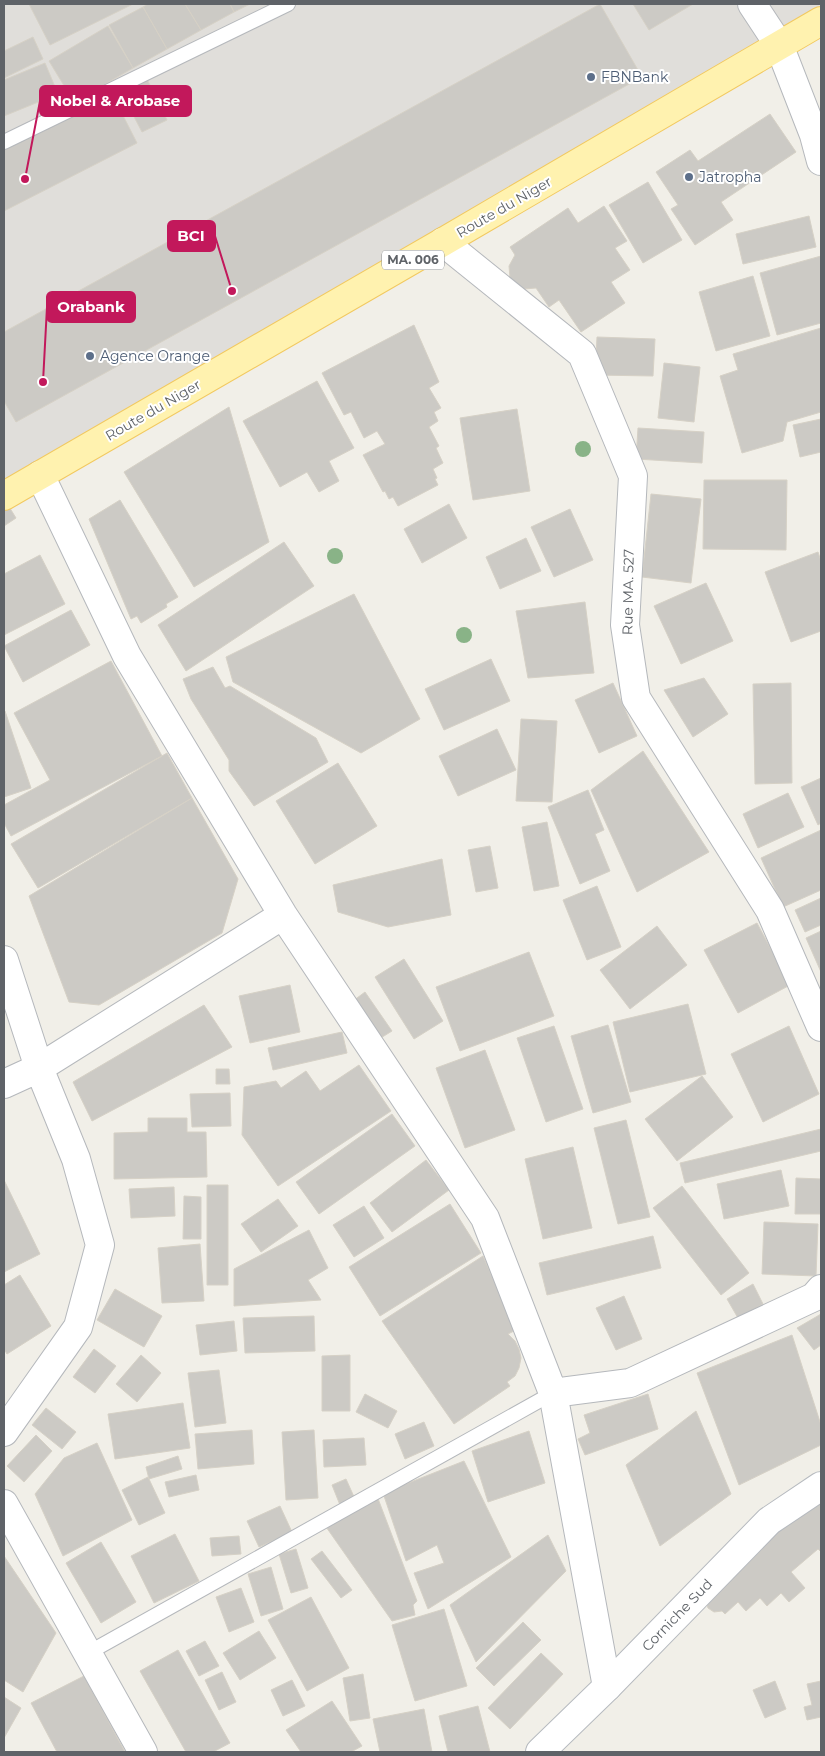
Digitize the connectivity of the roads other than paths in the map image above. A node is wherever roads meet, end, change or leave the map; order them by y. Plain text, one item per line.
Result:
1 (288, 4) edge
2 (752, 4) edge
3 (821, 21) edge
4 (779, 46) junction
5 (4, 142) edge
6 (821, 161) edge
7 (444, 242) junction
8 (40, 475) junction
9 (4, 496) edge
10 (283, 915) junction
11 (4, 960) edge
12 (821, 1027) edge
13 (39, 1068) junction
14 (4, 1084) edge
15 (821, 1289) edge
16 (552, 1393) junction
17 (4, 1432) edge
18 (821, 1486) edge
19 (4, 1504) edge
20 (88, 1653) junction
21 (607, 1687) junction
22 (143, 1752) edge
23 (540, 1752) edge

1 - 5 lane
2 - 4 street
3 - 4 main road, Route du Niger / MA. 006
4 - 6 street
4 - 7 main road, Route du Niger / MA. 006
7 - 8 main road, Route du Niger / MA. 006
7 - 12 street, Rue MA. 527
8 - 9 main road, Route du Niger / MA. 006
8 - 10 street
10 - 13 street
10 - 16 street
11 - 13 street
13 - 14 street
13 - 17 street
15 - 16 street
16 - 20 lane
16 - 21 street
18 - 21 street, Corniche Sud
19 - 20 street
20 - 22 street
21 - 23 street, Corniche Sud

